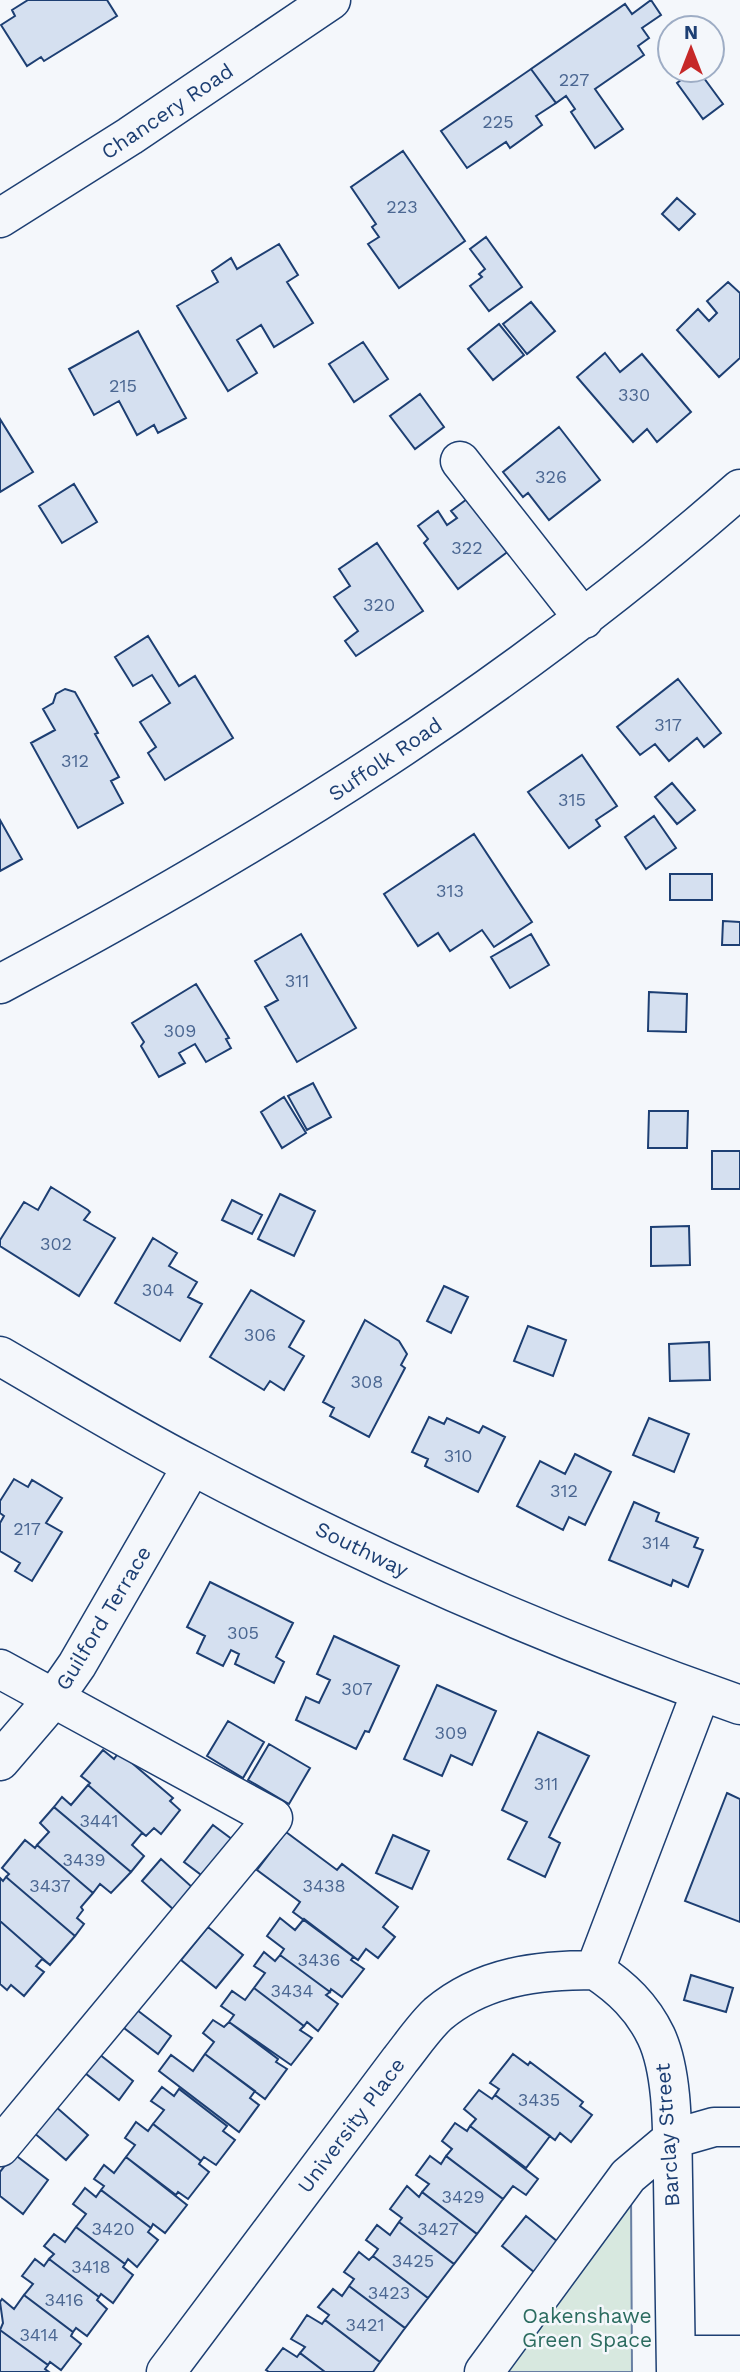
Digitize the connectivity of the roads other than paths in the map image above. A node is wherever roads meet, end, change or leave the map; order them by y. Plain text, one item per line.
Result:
1 (331, 0) edge
2 (0, 218) edge
3 (460, 461) dead end
4 (740, 489) edge
5 (584, 619) junction
6 (0, 984) edge
7 (0, 1356) edge
8 (192, 1466) junction
9 (0, 1669) edge
10 (701, 1692) junction
11 (54, 1698) junction
12 (740, 1705) edge
13 (0, 1761) edge
14 (596, 1970) junction
15 (740, 2127) edge
16 (672, 2139) junction
17 (0, 2147) edge
18 (740, 2355) edge
19 (676, 2364) edge
20 (166, 2372) edge
21 (484, 2372) edge

1 - 2 street, Chancery Road
3 - 5 street
4 - 5 street, Suffolk Road
5 - 6 street, Suffolk Road
7 - 8 street, Southway
8 - 10 street, Southway
8 - 11 street, Guilford Terrace
9 - 11 street
10 - 12 street, Southway
10 - 14 street
11 - 13 street, Guilford Terrace
11 - 17 street
14 - 16 street, Barclay Street
14 - 20 street, University Place
15 - 16 street
16 - 19 street, Barclay Street
16 - 21 street
18 - 19 street

